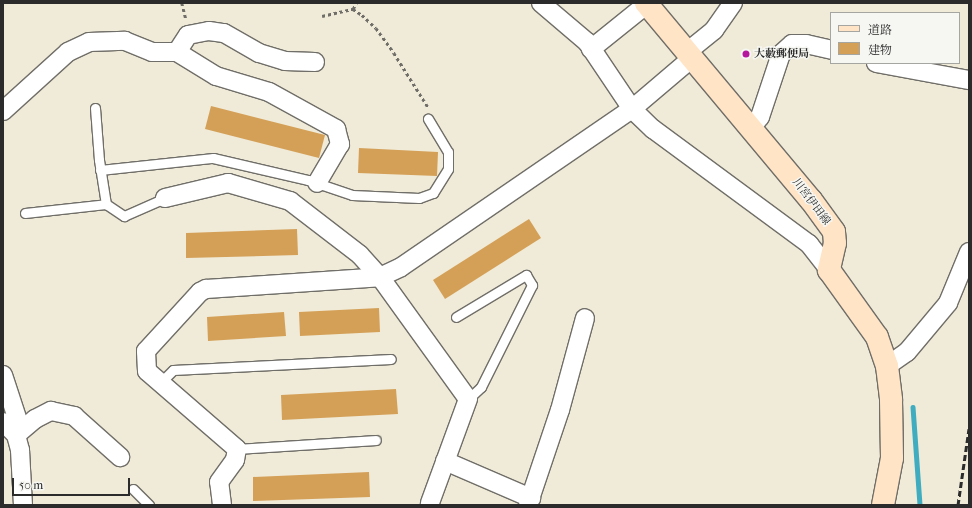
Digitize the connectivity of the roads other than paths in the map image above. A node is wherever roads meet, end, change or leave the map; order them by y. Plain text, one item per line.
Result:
1 (541, 3) edge
2 (733, 3) edge
3 (647, 4) edge
4 (591, 49) junction
5 (830, 50) edge
6 (177, 52) junction
7 (690, 55) junction
8 (314, 62) dead end
9 (881, 64) edge
10 (969, 80) edge
11 (95, 108) dead end
12 (632, 109) junction
13 (3, 110) edge
14 (428, 120) road end
15 (751, 128) junction
16 (100, 170) junction
17 (317, 182) junction
18 (165, 198) joint
19 (106, 204) junction
20 (25, 213) dead end
21 (969, 252) edge
22 (829, 270) junction
23 (380, 278) junction
24 (456, 317) dead end
25 (585, 318) dead end
26 (390, 359) dead end
27 (887, 366) junction
28 (3, 375) edge
29 (161, 382) junction
30 (468, 399) junction
31 (3, 422) edge
32 (19, 433) junction
33 (376, 440) dead end
34 (237, 449) junction
35 (120, 457) dead end
36 (445, 461) junction
37 (133, 489) dead end
38 (530, 502) edge
39 (429, 504) edge
40 (23, 505) edge
41 (148, 505) edge
42 (222, 505) edge
43 (883, 505) edge

1 - 4 street
2 - 7 street
3 - 4 street
3 - 7 main road, 川宮伊田線
4 - 12 street
5 - 15 street
6 - 8 street
6 - 13 street
6 - 17 street
7 - 12 street
7 - 15 main road, 川宮伊田線
9 - 10 street
11 - 16 lane
12 - 22 street
12 - 23 street
14 - 17 lane
15 - 22 main road, 川宮伊田線
16 - 17 lane
16 - 19 lane
18 - 19 lane
18 - 23 street
19 - 20 lane
21 - 27 street
22 - 27 main road
23 - 29 street
23 - 30 street
24 - 30 lane
25 - 38 street
26 - 29 lane
27 - 43 main road
28 - 32 street
29 - 34 street
30 - 36 street
31 - 32 street
32 - 35 street
32 - 40 street
33 - 34 lane
34 - 42 street
36 - 38 street
36 - 39 street
37 - 41 lane

